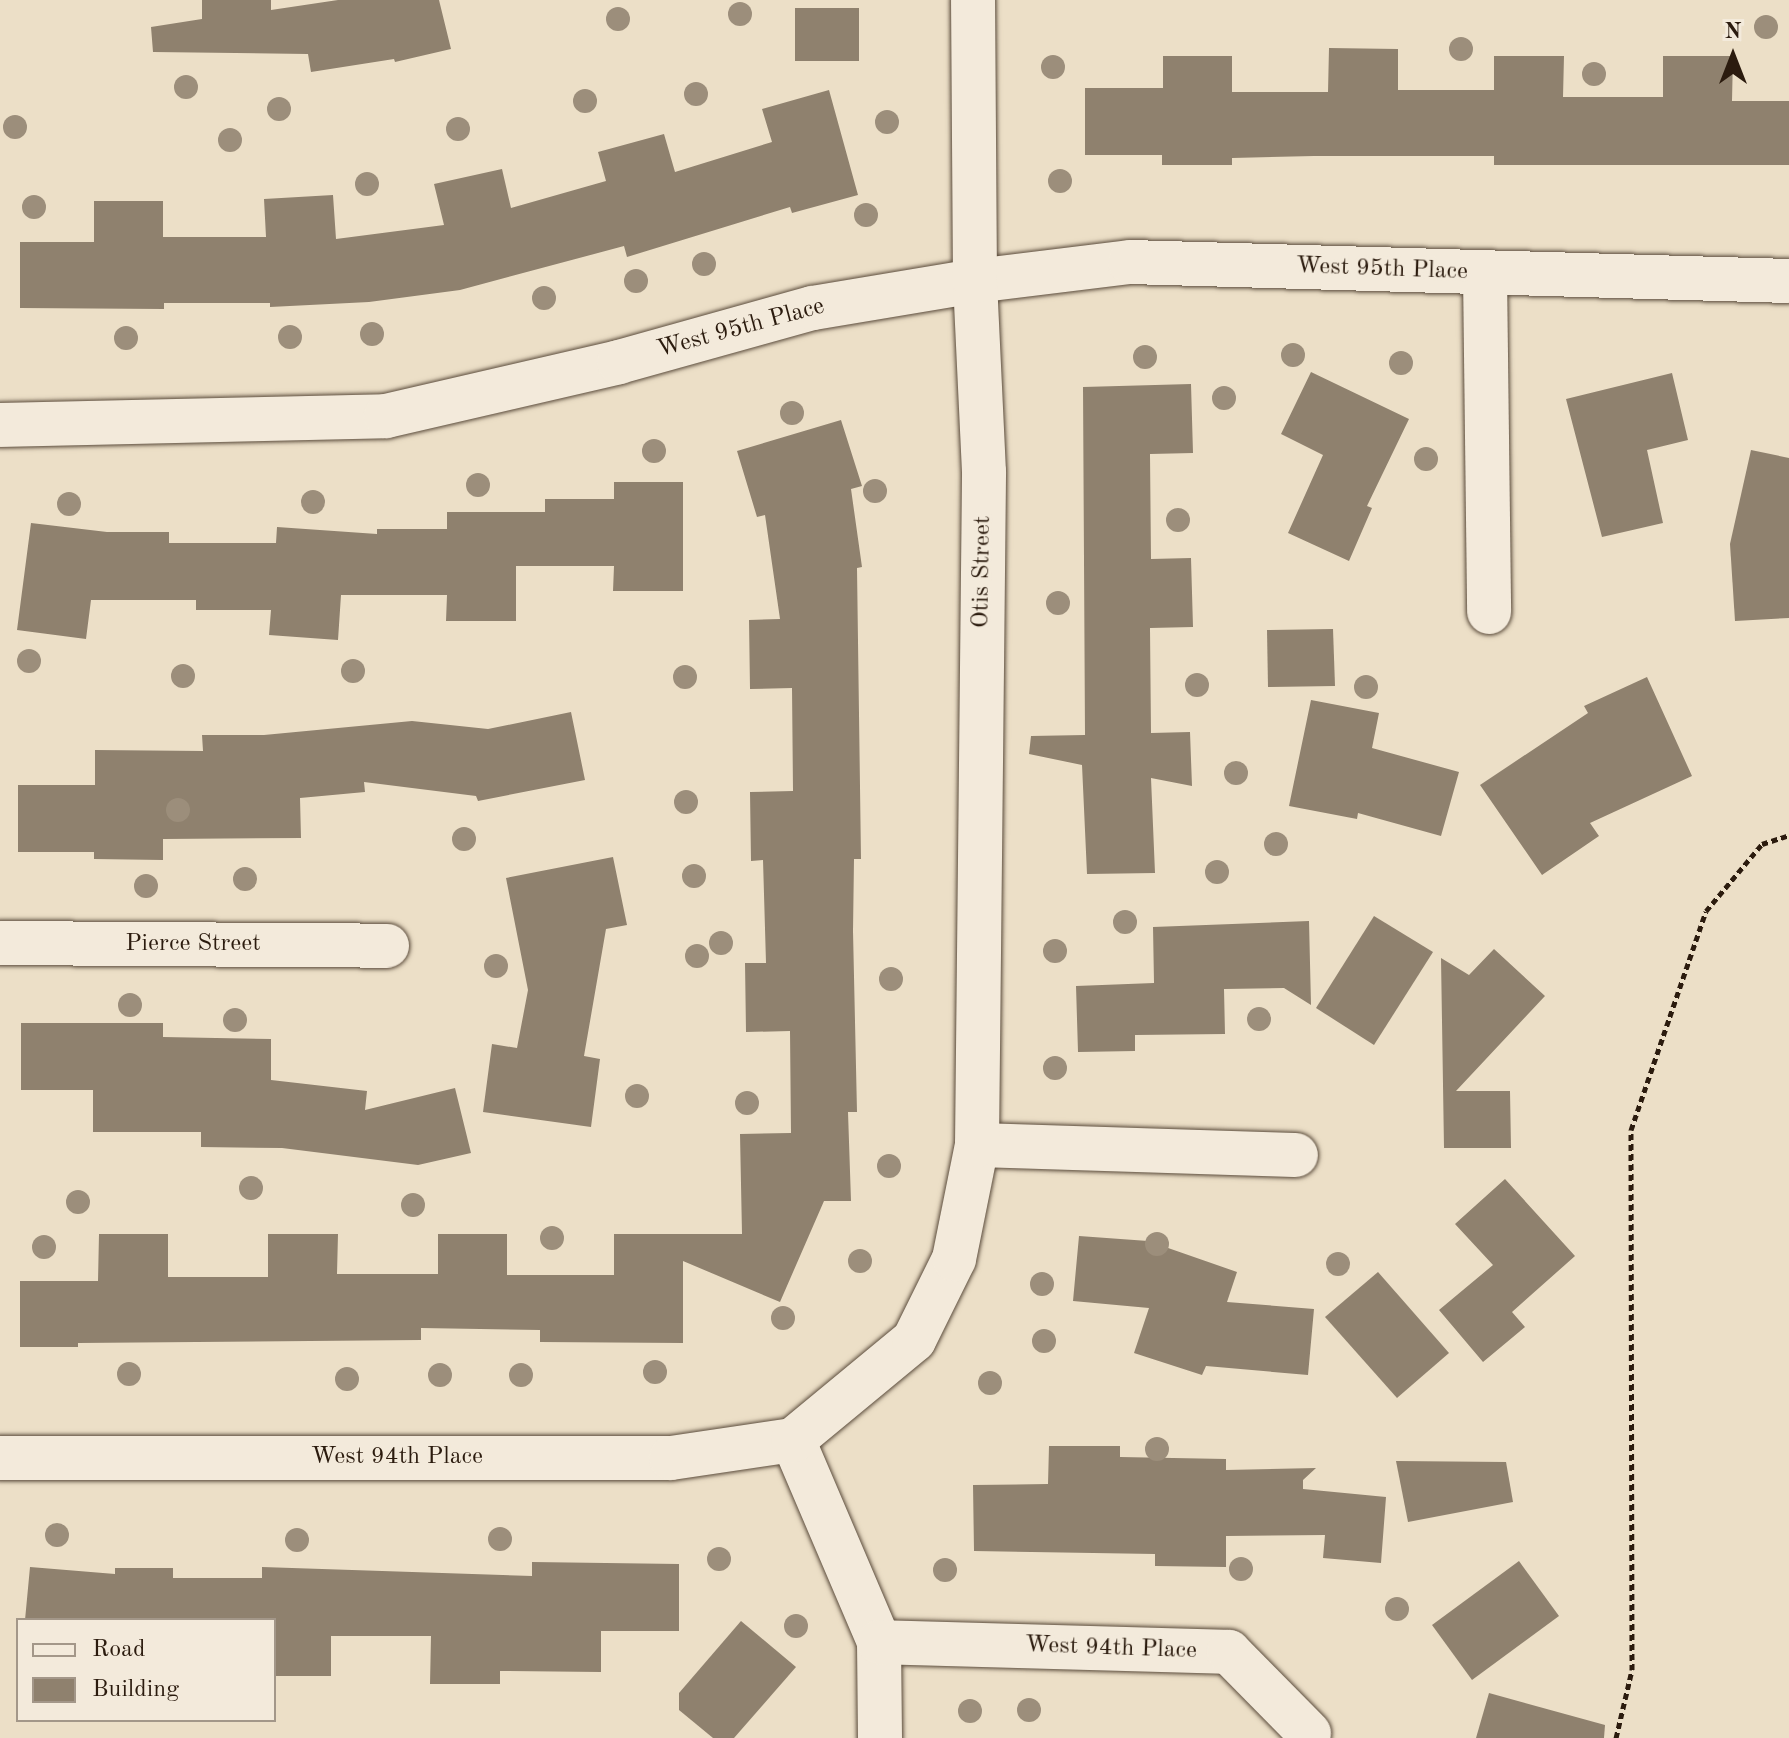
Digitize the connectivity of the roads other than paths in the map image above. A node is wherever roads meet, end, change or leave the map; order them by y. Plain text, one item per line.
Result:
1 (973, 0) edge
2 (1485, 273) junction
3 (975, 281) junction
4 (1789, 281) edge
5 (0, 425) edge
6 (1489, 612) dead end
7 (0, 943) edge
8 (387, 946) dead end
9 (977, 1145) junction
10 (1296, 1155) dead end
11 (793, 1440) junction
12 (0, 1458) edge
13 (879, 1642) junction
14 (1309, 1733) dead end
15 (880, 1738) edge

1 - 3 street, Otis Street
2 - 3 street, West 95th Place
2 - 4 street, West 95th Place
2 - 6 street, West 95th Place
3 - 5 street, West 95th Place
3 - 9 street, Otis Street
7 - 8 street, Pierce Street
9 - 10 street
9 - 11 street, Otis Street
11 - 12 street, West 94th Place
11 - 13 street
13 - 14 street, West 94th Place
13 - 15 street

